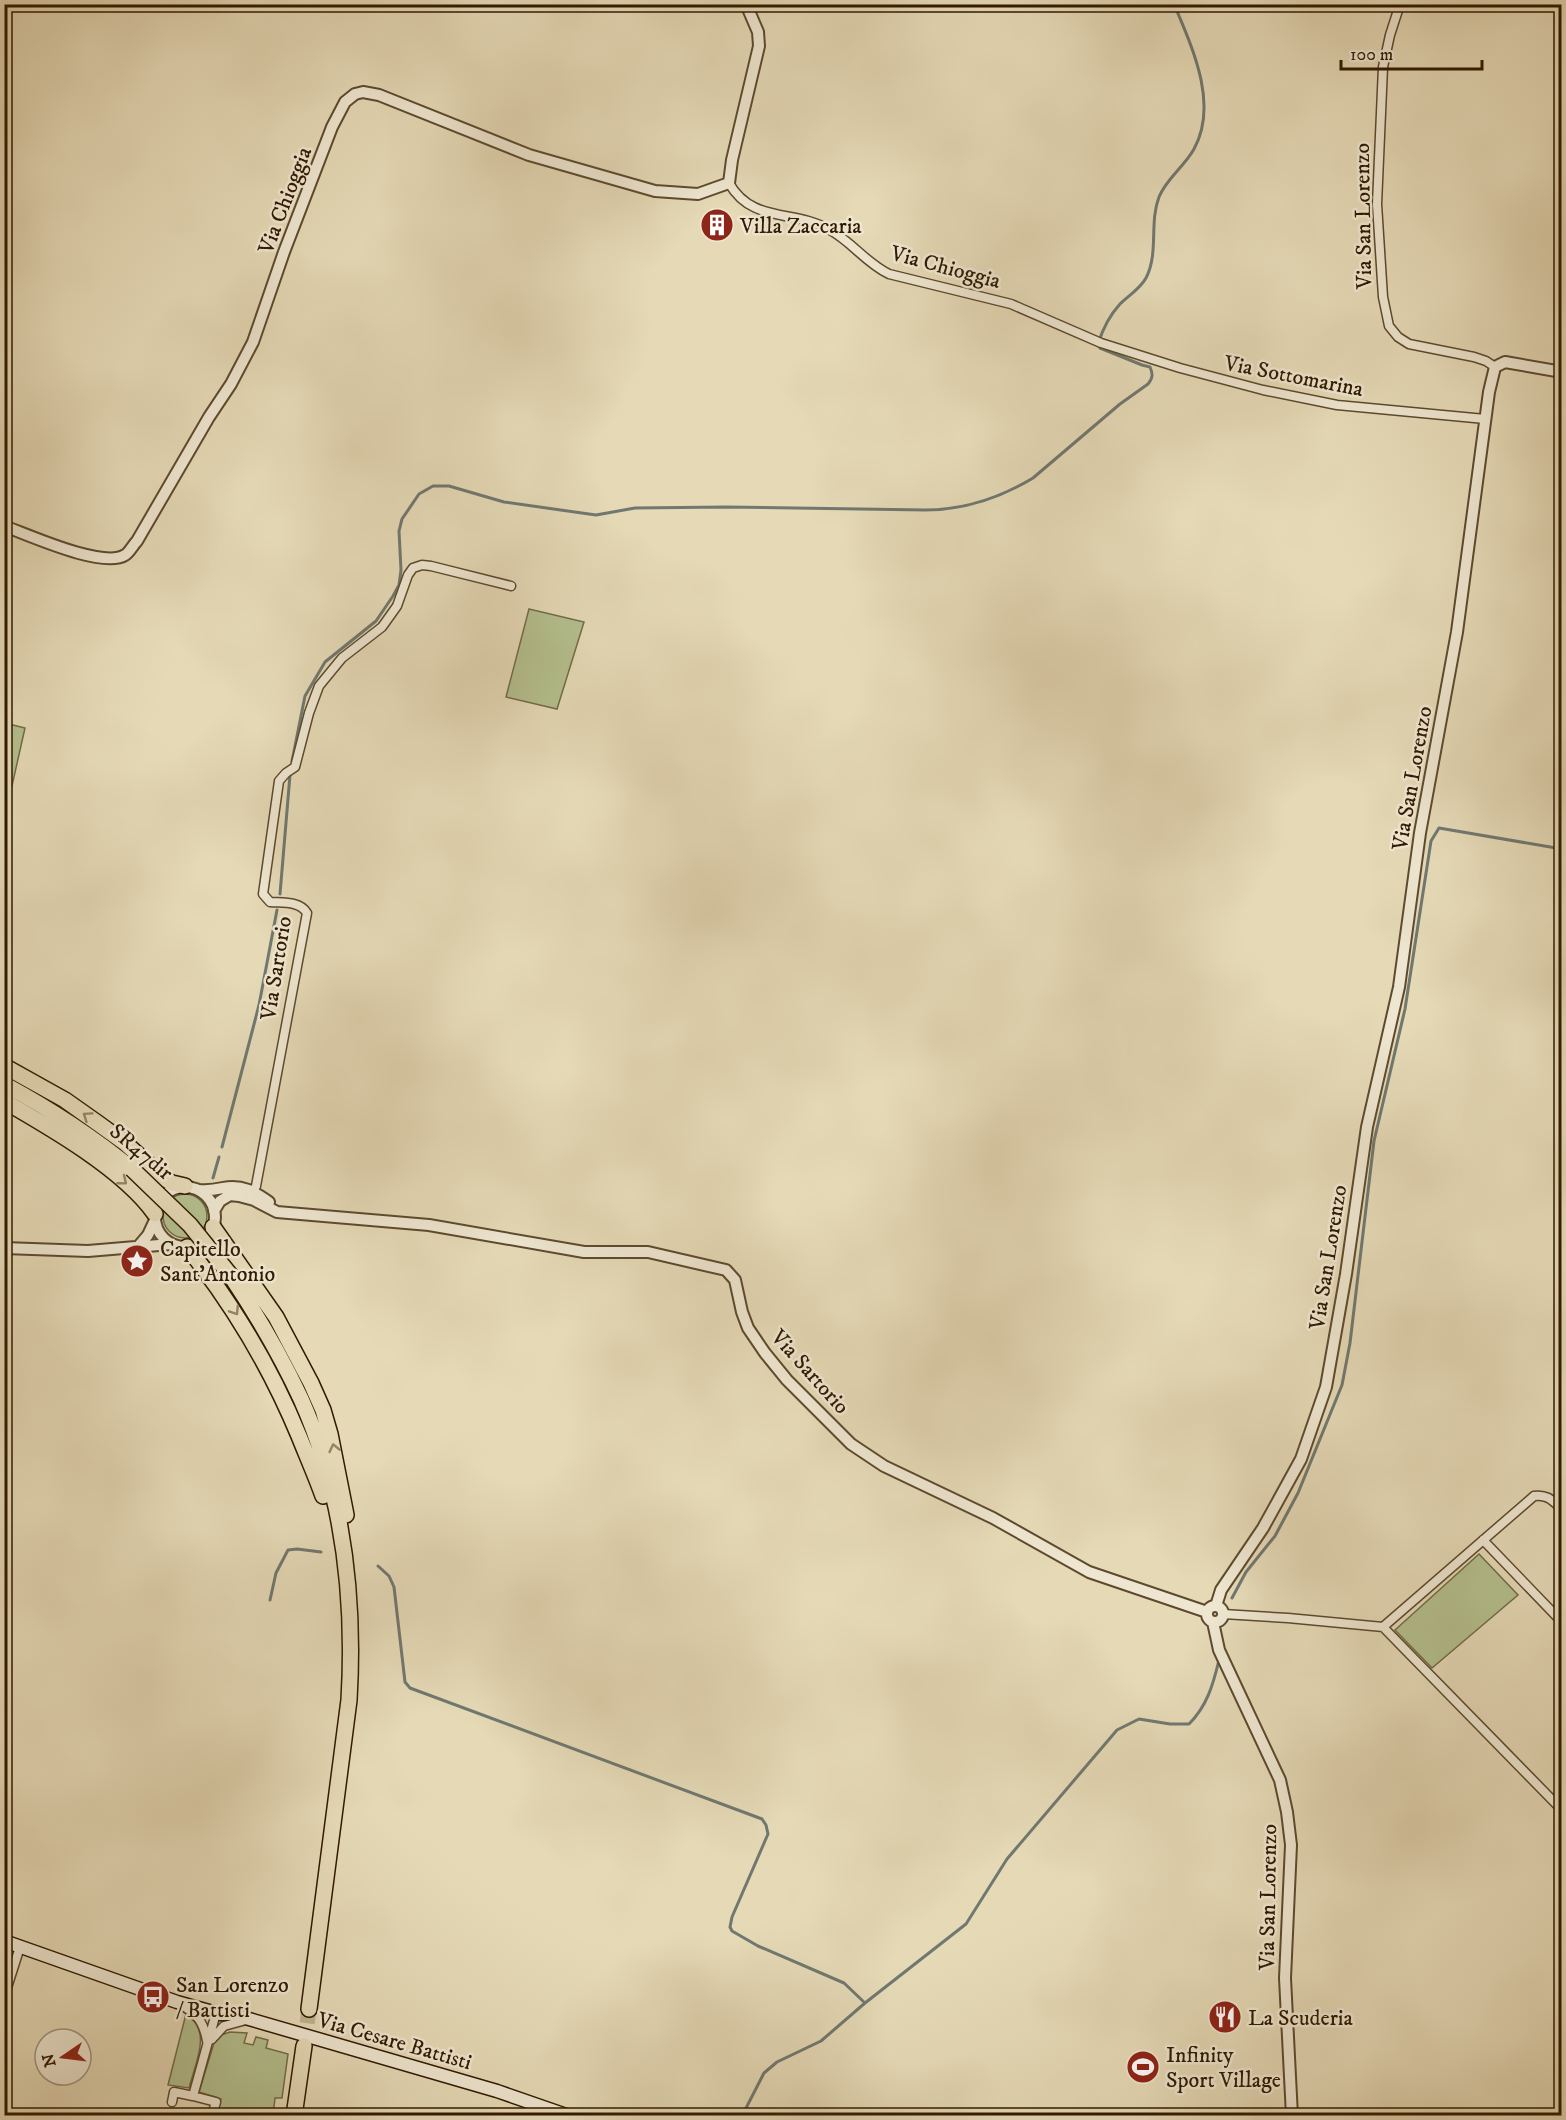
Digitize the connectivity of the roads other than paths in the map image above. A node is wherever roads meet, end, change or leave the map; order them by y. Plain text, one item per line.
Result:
1 (746, 4) edge
2 (1400, 4) edge
3 (729, 183) junction
4 (1096, 341) joint
5 (1495, 367) junction
6 (1562, 372) edge
7 (1485, 419) junction
8 (4, 526) edge
9 (511, 586) dead end
10 (4, 1066) edge
11 (4, 1084) edge
12 (4, 1101) edge
13 (192, 1188) junction
14 (253, 1196) junction
15 (214, 1211) junction
16 (155, 1217) junction
17 (213, 1227) junction
18 (171, 1244) junction
19 (187, 1247) junction
20 (4, 1248) edge
21 (137, 1248) junction
22 (1562, 1509) edge
23 (1483, 1540) junction
24 (350, 1610) junction
25 (1215, 1611) junction
26 (1562, 1622) edge
27 (1383, 1627) junction
28 (1562, 1810) edge
29 (4, 1941) edge
30 (20, 1947) junction
31 (4, 1997) edge
32 (177, 2002) junction
33 (309, 2009) tunnel mouth
34 (216, 2013) junction
35 (249, 2019) junction
36 (208, 2044) junction
37 (304, 2046) tunnel mouth
38 (193, 2096) junction
39 (172, 2102) dead end
40 (213, 2112) dead end
41 (294, 2115) edge
42 (569, 2115) edge
43 (1292, 2115) edge

1 - 3 street
2 - 5 street, Via San Lorenzo
3 - 4 street, Via Chioggia
3 - 8 street, Via Chioggia
4 - 7 street, Via Sottomarina
5 - 6 street
5 - 7 street, Via San Lorenzo
7 - 25 street, Via San Lorenzo
9 - 14 street, Via Sartorio
13 -> 10 highway
11 - 24 highway, SR47dir / SR47dir, bridge
12 -> 16 highway
13 - 14 street, Via Sartorio
13 - 15 street
13 - 16 street
14 - 15 street
14 - 25 street, Via Sartorio
15 - 17 street
16 - 18 street
16 - 21 street
17 - 19 street
24 -> 17 highway
18 - 19 street
18 - 21 street
19 -> 24 highway
20 - 21 street
22 - 23 street
23 - 26 street
23 - 27 street
24 - 33 highway, SR47dir
25 - 27 street
25 - 43 street, Via San Lorenzo
27 - 28 street
29 - 30 main road, Via Cesare Battisti
30 - 31 street
30 - 32 main road, Via Cesare Battisti
32 - 34 main road, Via Cesare Battisti
32 - 36 street
34 - 35 main road, Via Cesare Battisti
34 - 36 street
35 - 36 street
35 - 42 main road, Via Cesare Battisti
36 - 38 street
37 - 41 highway
38 - 39 street
38 - 40 street

